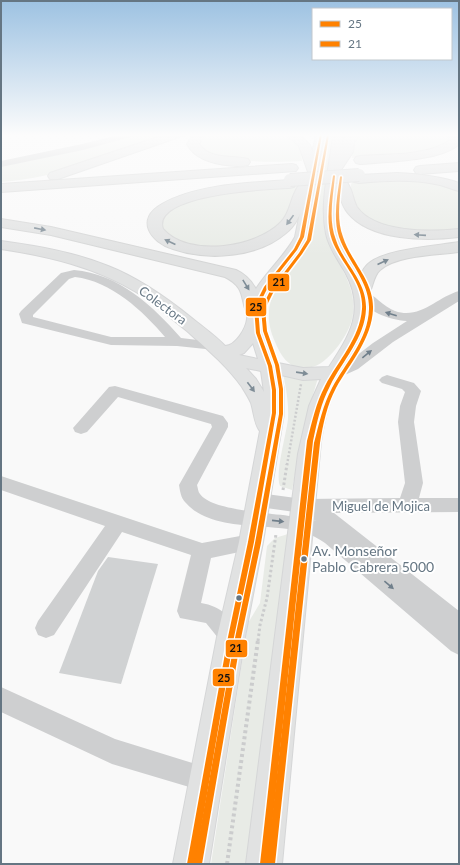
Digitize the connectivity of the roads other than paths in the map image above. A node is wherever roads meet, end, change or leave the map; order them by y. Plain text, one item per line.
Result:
1 (59, 174) edge
2 (283, 174) edge
3 (287, 174) edge
4 (290, 174) edge
5 (321, 174) edge
6 (324, 174) edge
7 (326, 174) edge
8 (329, 174) edge
9 (395, 174) edge
10 (1, 184) edge
11 (459, 187) edge
12 (1, 188) edge
13 (1, 200) edge
14 (1, 223) edge
15 (459, 233) edge
16 (1, 245) edge
17 (459, 247) edge
18 (362, 293) junction
19 (459, 295) edge
20 (426, 314) junction
21 (256, 317) junction
22 (177, 342) junction
23 (219, 351) junction
24 (270, 366) junction
25 (334, 373) junction
26 (387, 380) dead end
27 (81, 428) dead end
28 (271, 438) junction
29 (1, 483) edge
30 (459, 505) edge
31 (407, 506) junction
32 (275, 516) junction
33 (118, 522) junction
34 (202, 551) junction
35 (459, 624) edge
36 (46, 628) dead end
37 (231, 637) junction
38 (459, 644) edge
39 (1, 699) edge
40 (206, 779) junction
41 (191, 864) edge
42 (264, 864) edge

1 - 10 highway
2 - 12 highway
3 - 13 highway
5 -> 4 highway
6 - 21 main road
7 - 18 main road
15 -> 8 highway
9 - 11 highway
14 -> 21 highway
16 - 23 main road, Colectora
18 -> 17 highway
20 -> 18 street
18 - 25 main road
19 - 20 street
25 -> 20 street
21 - 23 main road
21 - 24 main road
22 - 22 street
22 - 23 street
23 - 24 main road
23 -> 28 main road, Colectora
24 -> 25 main road
24 - 28 main road
25 - 32 main road
26 - 31 street
27 - 32 street
28 - 32 main road
29 - 33 street
30 - 31 street, Miguel de Mojica
31 - 32 street, Miguel de Mojica
32 - 34 street
32 - 35 street
32 - 37 main road
32 -> 38 street
32 - 42 main road
33 - 34 street
33 - 36 street
34 - 37 street
37 - 40 main road
39 - 40 street
40 - 41 main road

